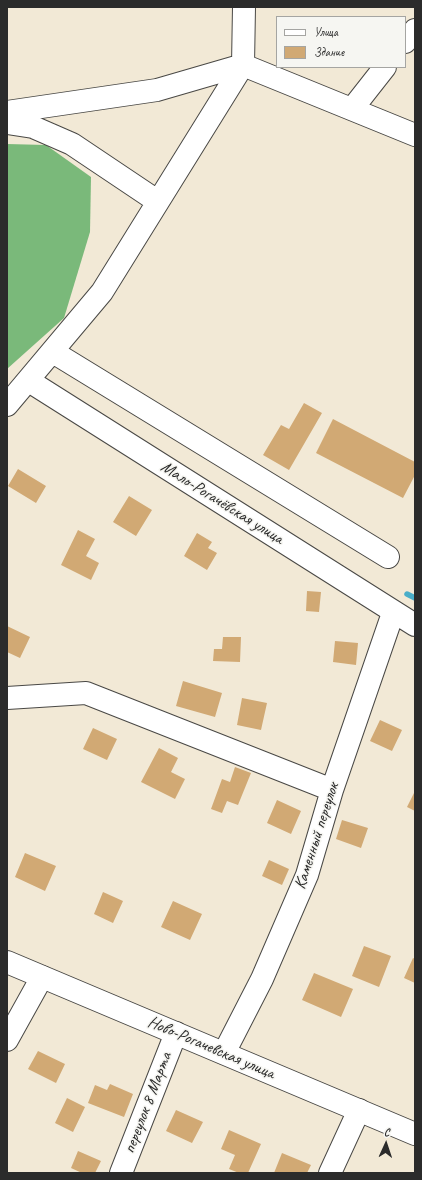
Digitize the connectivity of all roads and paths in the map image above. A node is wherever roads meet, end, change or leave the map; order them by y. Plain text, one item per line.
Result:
1 (244, 7) edge
2 (415, 30) edge
3 (406, 41) edge
4 (244, 65) junction
5 (384, 68) edge
6 (352, 109) junction
7 (7, 112) edge
8 (7, 123) edge
9 (415, 135) edge
10 (158, 201) junction
11 (53, 352) junction
12 (29, 381) junction
13 (7, 405) edge
14 (388, 557) dead end
15 (394, 613) junction
16 (415, 625) edge
17 (7, 698) edge
18 (332, 790) junction
19 (7, 962) edge
20 (42, 977) junction
21 (176, 1033) junction
22 (7, 1040) edge
23 (224, 1052) junction
24 (359, 1110) junction
25 (415, 1134) edge
26 (121, 1173) edge
27 (330, 1173) edge

1 - 4 street
2 - 3 street
4 - 6 street
4 - 7 street
4 - 10 street
5 - 6 street
6 - 9 street
8 - 10 street
10 - 11 street
11 - 12 street
11 - 14 street
12 - 13 street
12 - 15 street, Мало-Рогачёвская улица
15 - 16 street, Мало-Рогачёвская улица
15 - 18 street, Каменный переулок
17 - 18 street
18 - 23 street, Каменный переулок
19 - 20 street, Ново-Рогачевская улица
20 - 21 street, Ново-Рогачевская улица
20 - 22 street
21 - 23 street, Ново-Рогачевская улица
21 - 26 street, переулок 8 Марта
23 - 24 street, Ново-Рогачевская улица
24 - 25 street, Ново-Рогачевская улица
24 - 27 street

